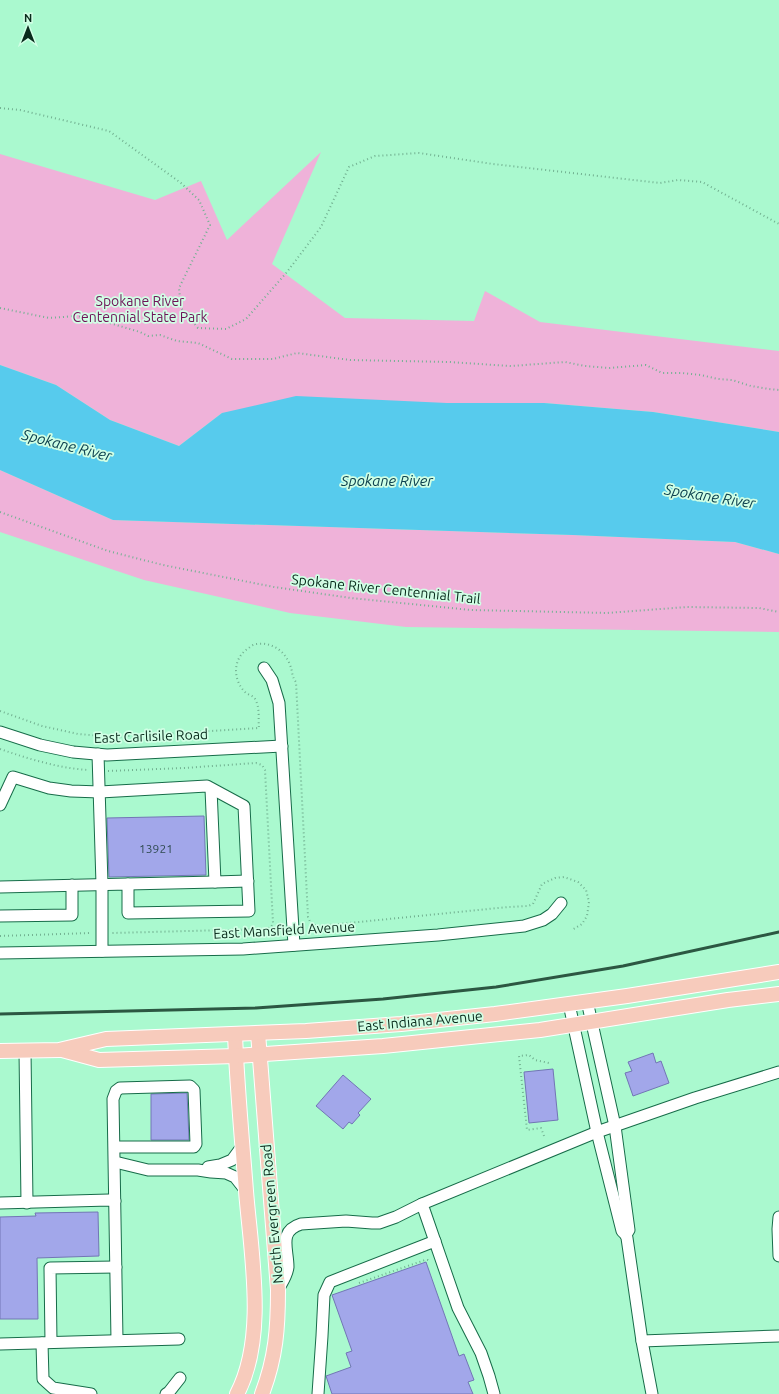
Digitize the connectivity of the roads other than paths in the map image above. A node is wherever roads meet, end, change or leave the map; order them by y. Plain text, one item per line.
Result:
1 (264, 668) dead end
2 (0, 732) edge
3 (282, 746) junction
4 (98, 754) junction
5 (212, 789) junction
6 (100, 792) junction
7 (0, 805) edge
8 (248, 881) junction
9 (215, 882) junction
10 (102, 884) junction
11 (128, 884) junction
12 (72, 885) junction
13 (0, 887) edge
14 (561, 903) dead end
15 (0, 916) edge
16 (294, 946) junction
17 (102, 952) junction
18 (0, 953) edge
19 (779, 972) edge
20 (779, 994) edge
21 (587, 1001) junction
22 (569, 1004) junction
23 (591, 1022) junction
24 (573, 1025) junction
25 (258, 1033) junction
26 (235, 1034) junction
27 (60, 1050) junction
28 (0, 1051) edge
29 (24, 1051) junction
30 (259, 1055) junction
31 (236, 1056) junction
32 (779, 1072) edge
33 (615, 1126) junction
34 (597, 1132) junction
35 (243, 1145) junction
36 (115, 1147) junction
37 (115, 1162) junction
38 (198, 1170) junction
39 (246, 1191) junction
40 (115, 1201) junction
41 (27, 1203) junction
42 (0, 1204) edge
43 (422, 1204) junction
44 (779, 1217) edge
45 (626, 1235) junction
46 (435, 1241) junction
47 (779, 1256) edge
48 (116, 1267) junction
49 (278, 1290) junction
50 (779, 1336) edge
51 (178, 1339) dead end
52 (117, 1340) junction
53 (642, 1341) junction
54 (47, 1342) junction
55 (0, 1344) edge
56 (180, 1378) dead end
57 (91, 1394) edge
58 (166, 1394) edge
59 (236, 1394) edge
60 (262, 1394) edge
61 (318, 1394) edge
62 (494, 1394) edge
63 (652, 1394) edge

1 - 3 street
2 - 4 street, East Carlisile Road
3 - 4 street, East Carlisile Road
3 - 16 street
4 - 6 street
5 - 6 street
5 - 8 street
5 - 9 street
6 - 7 street
6 - 10 street
8 - 9 street
8 - 11 street
9 - 11 street
10 - 11 street
10 - 12 street
10 - 17 street
12 - 13 street
12 - 15 street
14 - 16 street, East Mansfield Avenue
16 - 17 street, East Mansfield Avenue
17 - 18 street, East Mansfield Avenue
19 - 21 main road, East Indiana Avenue
20 - 23 main road, East Indiana Avenue
21 - 22 main road, East Indiana Avenue
21 - 23 street
22 - 24 street
22 - 25 main road, East Indiana Avenue
23 - 24 main road, East Indiana Avenue
23 - 33 street
24 - 30 main road, East Indiana Avenue
24 - 34 street
25 - 26 main road, East Indiana Avenue
25 - 30 main road, North Evergreen Road
26 - 27 main road, East Indiana Avenue
26 - 31 main road, North Evergreen Road
27 - 29 main road, East Indiana Avenue
27 - 31 main road, East Indiana Avenue
28 - 29 main road, East Indiana Avenue
29 - 41 street
30 - 31 main road, East Indiana Avenue
30 - 49 main road, North Evergreen Road
31 - 35 main road, North Evergreen Road
32 - 33 street
33 - 34 street
33 - 45 street
34 - 43 street
34 - 45 street
35 - 38 street
35 - 39 main road, North Evergreen Road
36 - 36 street
36 - 37 street
37 - 38 street
37 - 40 street
38 - 39 street
39 - 59 main road, North Evergreen Road
40 - 41 street
40 - 48 street
41 - 42 street
43 - 46 street
43 - 49 street
44 - 47 street
45 - 53 street
46 - 61 street
46 - 62 street
48 - 52 street
48 - 54 street
49 - 60 main road, North Evergreen Road
50 - 53 street
51 - 52 street
52 - 54 street
53 - 63 street
54 - 55 street
54 - 57 street
56 - 58 street

